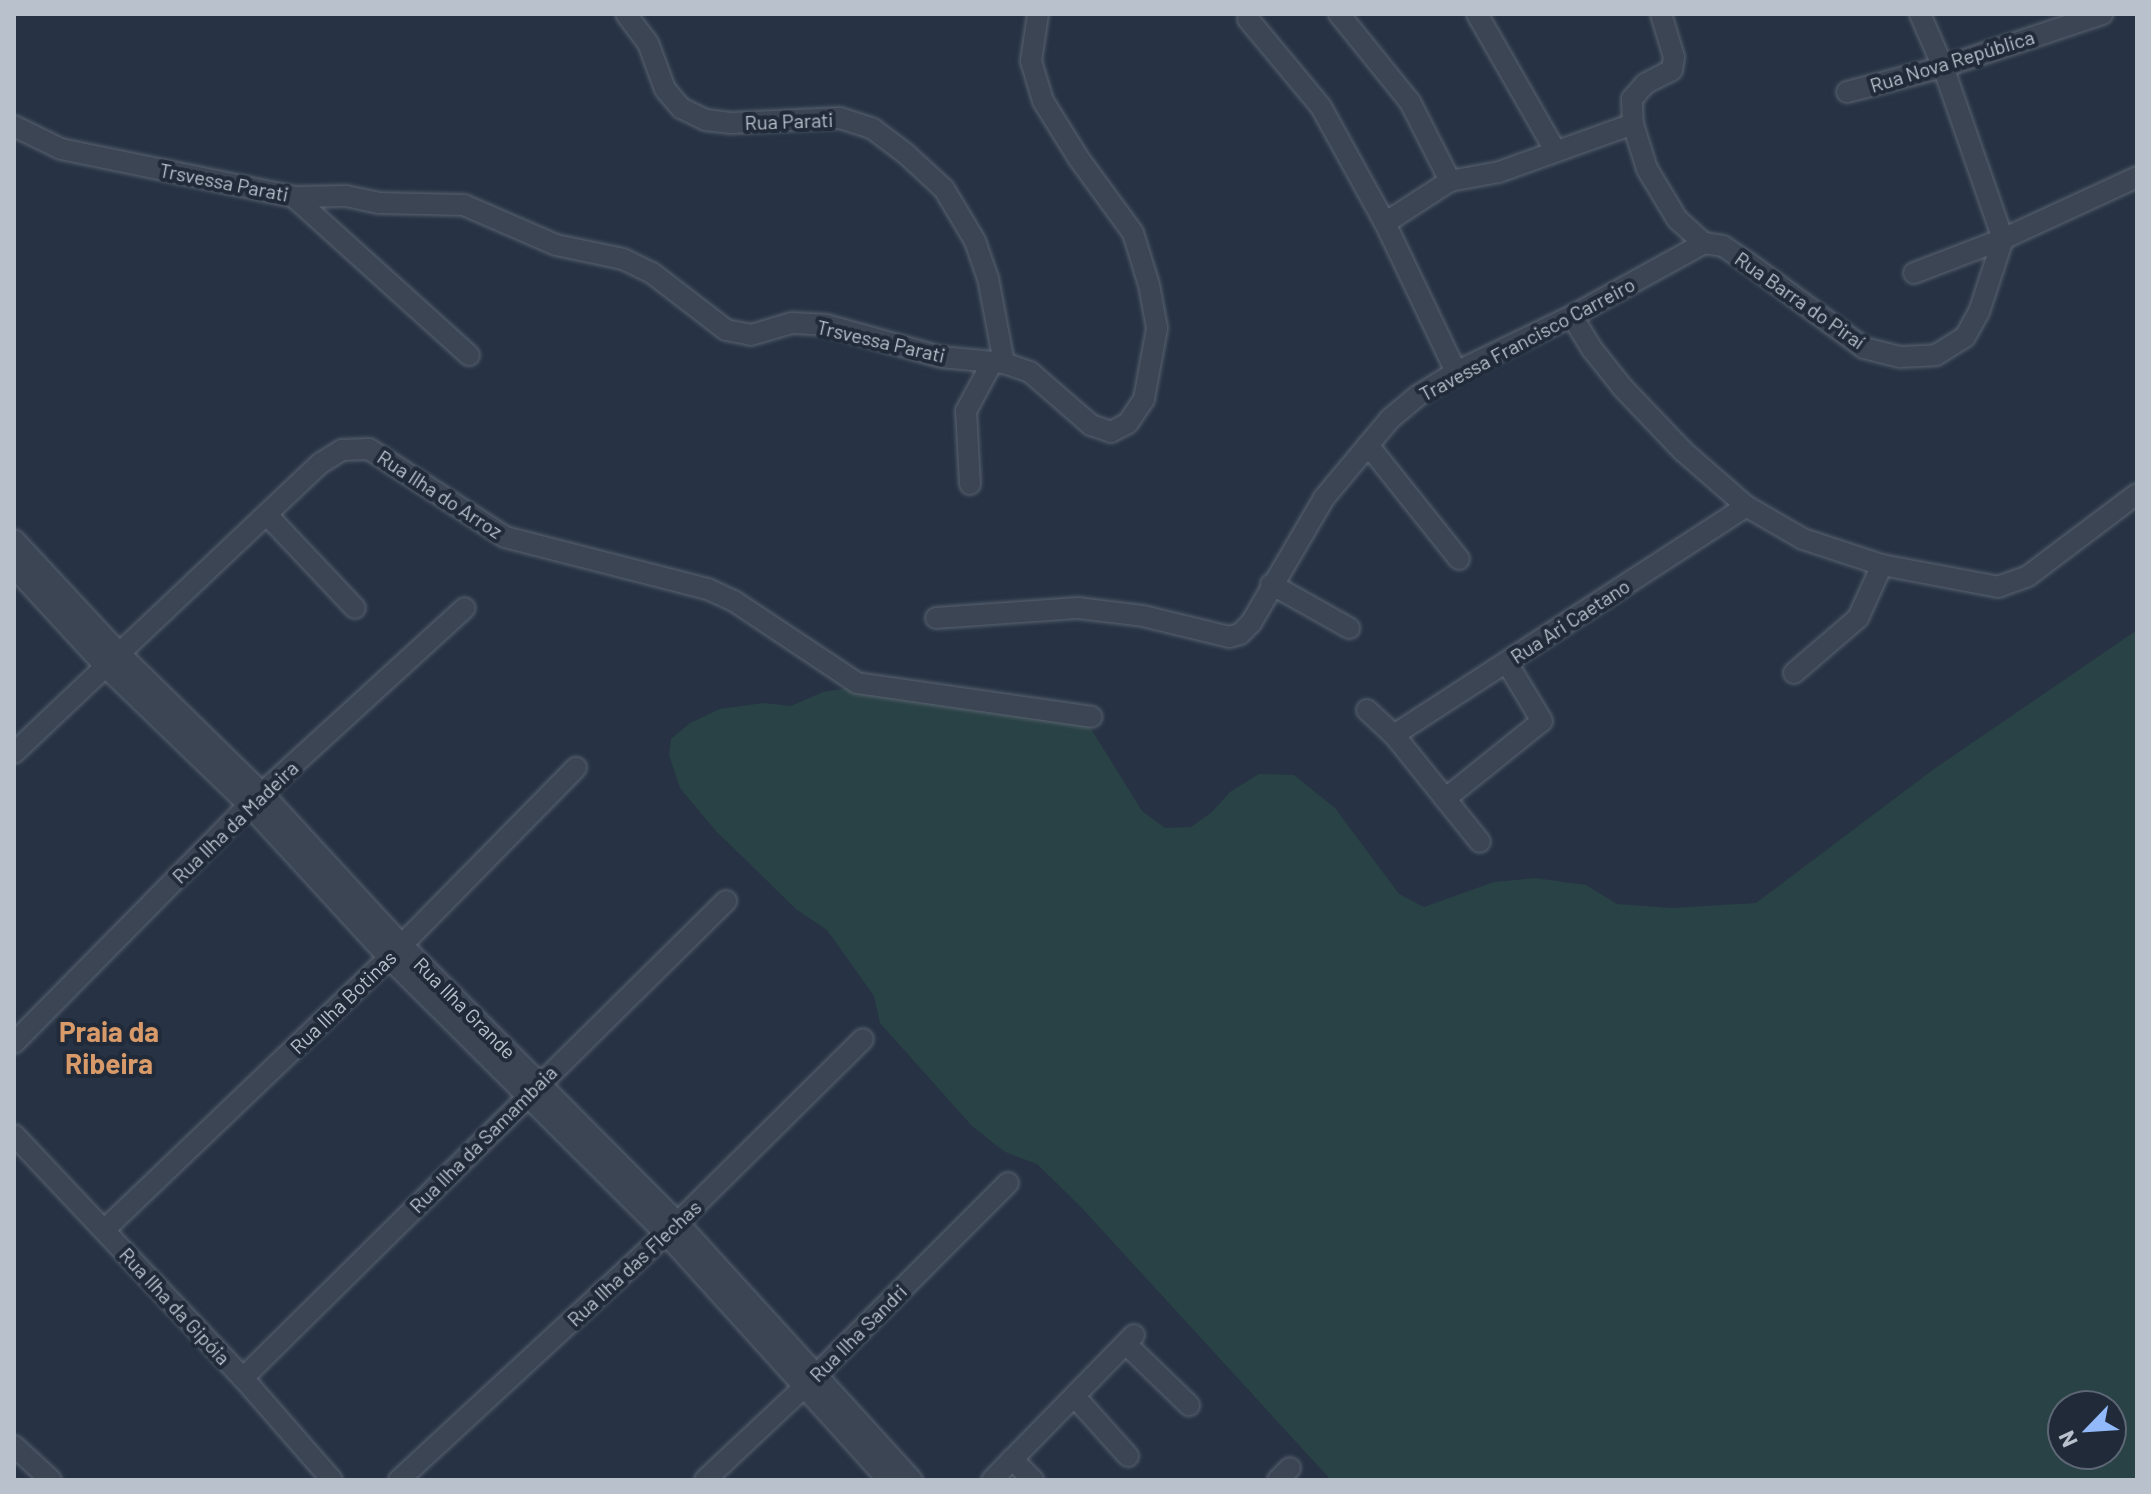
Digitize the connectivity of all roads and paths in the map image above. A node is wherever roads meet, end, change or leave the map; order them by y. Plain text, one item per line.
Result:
1 (626, 14) edge
2 (1038, 14) edge
3 (1339, 14) edge
4 (1477, 14) edge
5 (1661, 14) edge
6 (1920, 14) edge
7 (2102, 14) edge
8 (1248, 19) dead end
9 (1943, 67) junction
10 (1847, 92) dead end
11 (1633, 124) junction
12 (14, 126) edge
13 (1555, 150) junction
14 (2137, 177) edge
15 (1450, 181) junction
16 (294, 197) junction
17 (1385, 223) junction
18 (2003, 239) junction
19 (1704, 243) junction
20 (1914, 273) dead end
21 (1572, 316) junction
22 (469, 355) dead end
23 (998, 363) junction
24 (1456, 372) junction
25 (1368, 445) junction
26 (970, 484) dead end
27 (2137, 494) edge
28 (1746, 506) junction
29 (267, 515) junction
30 (14, 540) edge
31 (1459, 559) dead end
32 (1882, 565) junction
33 (14, 567) edge
34 (1271, 584) junction
35 (355, 608) dead end
36 (465, 608) dead end
37 (936, 618) dead end
38 (1349, 628) dead end
39 (114, 662) junction
40 (1507, 663) junction
41 (1794, 673) dead end
42 (1367, 710) dead end
43 (1092, 717) dead end
44 (1394, 735) junction
45 (14, 753) edge
46 (576, 768) dead end
47 (256, 799) junction
48 (1445, 799) junction
49 (1480, 842) dead end
50 (726, 901) dead end
51 (396, 951) junction
52 (863, 1039) dead end
53 (14, 1043) edge
54 (533, 1089) junction
55 (14, 1135) edge
56 (1008, 1183) dead end
57 (672, 1228) junction
58 (104, 1230) junction
59 (243, 1378) junction
60 (809, 1382) junction
61 (1076, 1398) junction
62 (1189, 1405) dead end
63 (14, 1446) edge
64 (1128, 1456) dead end
65 (1012, 1459) junction
66 (51, 1480) edge
67 (332, 1480) edge
68 (399, 1480) edge
69 (705, 1480) edge
70 (888, 1480) edge
71 (912, 1480) edge
72 (992, 1480) edge
73 (1033, 1480) edge

1 - 23 street, Rua Parati
2 - 23 street, Trsvessa Parati
3 - 15 street
4 - 13 street
5 - 11 street
6 - 9 street
7 - 9 street, Rua Nova República
8 - 17 street
9 - 10 street, Rua Nova República
9 - 18 street
11 - 13 street
11 - 19 street, Rua Barra do Piraí
12 - 16 street, Trsvessa Parati
13 - 15 street
14 - 18 street
15 - 17 street
16 - 22 street
16 - 23 street, Trsvessa Parati
17 - 24 street
18 - 19 street, Rua Barra do Piraí
18 - 20 street
19 - 21 street, Travessa Francisco Carreiro
21 - 24 street, Travessa Francisco Carreiro
21 - 28 street
23 - 26 street
24 - 25 street, Travessa Francisco Carreiro
25 - 31 street
25 - 34 street, Travessa Francisco Carreiro
27 - 32 street
28 - 32 street
28 - 40 street, Rua Ari Caetano
29 - 35 street
29 - 39 street, Rua Ilha do Arroz
29 - 43 street, Rua Ilha do Arroz
30 - 39 street, Rua Ilha Grande
32 - 41 street
33 - 39 street, Rua Ilha Grande
34 - 37 street, Travessa Francisco Carreiro
34 - 38 street
36 - 47 street, Rua Ilha da Madeira
39 - 45 street, Rua Ilha do Arroz
39 - 47 street, Rua Ilha Grande
40 - 44 street, Rua Ari Caetano
40 - 48 street
42 - 44 street
44 - 48 street
46 - 51 street, Rua Ilha Botinas
47 - 51 street, Rua Ilha Grande
47 - 53 street, Rua Ilha da Madeira
48 - 49 street
50 - 54 street, Rua Ilha da Samambaia
51 - 54 street, Rua Ilha Grande
51 - 58 street, Rua Ilha Botinas
52 - 57 street, Rua Ilha das Flechas
54 - 57 street, Rua Ilha Grande
54 - 59 street, Rua Ilha da Samambaia
55 - 58 street, Rua Ilha da Gipóia
56 - 60 street, Rua Ilha Sandri
57 - 60 street, Rua Ilha Grande
57 - 68 street, Rua Ilha das Flechas
58 - 59 street, Rua Ilha da Gipóia
59 - 67 street, Rua Ilha da Gipóia
60 - 69 street, Rua Ilha Sandri
60 - 70 street, Rua Ilha Grande
60 - 71 street, Rua Ilha Grande
61 - 62 street
61 - 64 street
61 - 65 street
63 - 66 street
65 - 72 street
65 - 73 street

